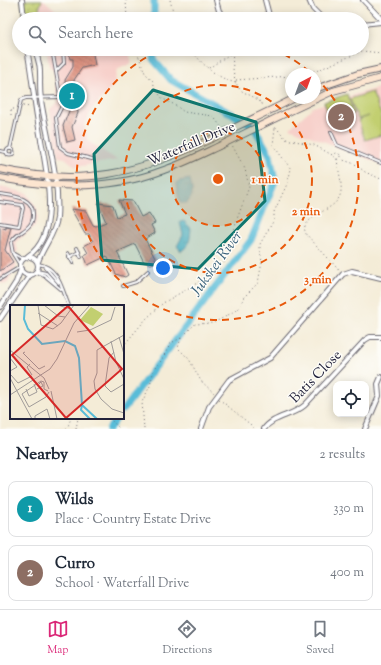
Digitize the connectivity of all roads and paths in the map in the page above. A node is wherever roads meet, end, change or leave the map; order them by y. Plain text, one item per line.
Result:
1 (22, 0) edge
2 (126, 0) edge
3 (170, 0) edge
4 (216, 0) edge
5 (265, 0) edge
6 (309, 0) edge
7 (363, 0) edge
8 (23, 12) edge
9 (127, 12) edge
10 (173, 12) edge
11 (220, 12) edge
12 (268, 12) edge
13 (316, 12) edge
14 (381, 21) edge
15 (369, 23) edge
16 (369, 52) edge
17 (381, 53) edge
18 (29, 56) edge
19 (37, 56) edge
20 (53, 56) edge
21 (64, 56) edge
22 (139, 56) edge
23 (197, 56) edge
24 (227, 56) edge
25 (350, 56) edge
26 (208, 69) junction
27 (321, 69) edge
28 (381, 69) edge
29 (56, 72) junction
30 (285, 76) edge
31 (381, 78) edge
32 (235, 80) dead end
33 (236, 84) dead end
34 (321, 87) edge
35 (61, 97) junction
36 (35, 98) junction
37 (41, 98) junction
38 (285, 103) edge
39 (36, 107) junction
40 (19, 109) junction
41 (11, 115) dead end
42 (275, 128) dead end
43 (225, 132) dead end
44 (331, 132) dead end
45 (231, 144) dead end
46 (10, 149) junction
47 (0, 151) edge
48 (6, 152) junction
49 (92, 158) dead end
50 (337, 159) junction
51 (340, 159) junction
52 (381, 163) edge
53 (0, 169) edge
54 (47, 176) junction
55 (56, 177) junction
56 (0, 178) edge
57 (381, 179) edge
58 (48, 184) junction
59 (57, 185) junction
60 (0, 194) edge
61 (0, 202) edge
62 (0, 223) edge
63 (77, 248) dead end
64 (79, 252) junction
65 (68, 253) dead end
66 (13, 254) junction
67 (70, 256) junction
68 (27, 257) junction
69 (81, 257) dead end
70 (73, 263) dead end
71 (39, 264) junction
72 (20, 267) junction
73 (36, 271) junction
74 (148, 271) dead end
75 (30, 275) junction
76 (340, 278) junction
77 (381, 278) edge
78 (0, 279) edge
79 (123, 286) dead end
80 (60, 287) junction
81 (69, 305) edge
82 (0, 307) edge
83 (0, 319) edge
84 (381, 337) edge
85 (181, 338) junction
86 (124, 345) edge
87 (381, 377) edge
88 (217, 396) junction
89 (71, 419) edge
90 (78, 419) edge
91 (110, 419) edge
92 (67, 429) edge
93 (76, 429) edge
94 (120, 429) edge
95 (144, 429) edge
96 (201, 429) edge
97 (256, 429) edge
98 (264, 429) edge
99 (365, 429) edge

1 - 8 street
2 - 9 path
3 - 10 path
4 - 11 street
5 - 12 street
6 - 13 street
7 - 14 street
14 - 15 street
16 - 17 path
18 - 36 street
19 - 37 street
20 - 29 lane
21 - 29 lane
22 - 43 path
23 - 26 path
24 - 26 path
25 - 27 path
26 - 33 path
28 - 34 main road
29 - 35 lane
30 - 32 path
31 - 59 main road, Waterfall Drive, bridge
35 - 37 lane
35 - 49 lane
36 - 37 lane
36 - 39 street
36 - 40 lane
37 - 55 street
38 - 55 main road, Waterfall Drive, bridge
39 - 40 path
39 - 54 street
40 - 41 path
40 - 46 lane
42 - 85 path
44 - 52 lane
45 - 86 path
46 - 48 lane
46 - 48 lane
47 - 48 lane
50 - 51 path
50 - 51 path
50 - 76 path
51 - 57 path
53 - 54 main road, Waterfall Drive
54 - 55 main road, Waterfall Drive
54 - 58 street
55 - 59 street
56 - 58 main road, Waterfall Drive
58 - 59 main road, Waterfall Drive
58 - 68 street
59 - 71 street
60 - 66 lane
61 - 62 lane
63 - 64 lane
64 - 67 lane
64 - 69 lane
65 - 67 lane
66 - 68 lane
66 - 72 lane
67 - 70 lane
68 - 71 street
68 - 72 street
71 - 73 street
71 - 80 lane
72 - 75 street
72 - 78 lane
72 - 82 street
73 - 75 street
73 - 80 lane
74 - 79 lane
75 - 83 street
76 - 77 street
76 - 88 street
80 - 81 lane
84 - 98 street, Batis Close
85 - 88 path
85 - 95 path
87 - 99 street
88 - 96 street
88 - 97 path
89 - 92 path
90 - 93 path
91 - 94 path

